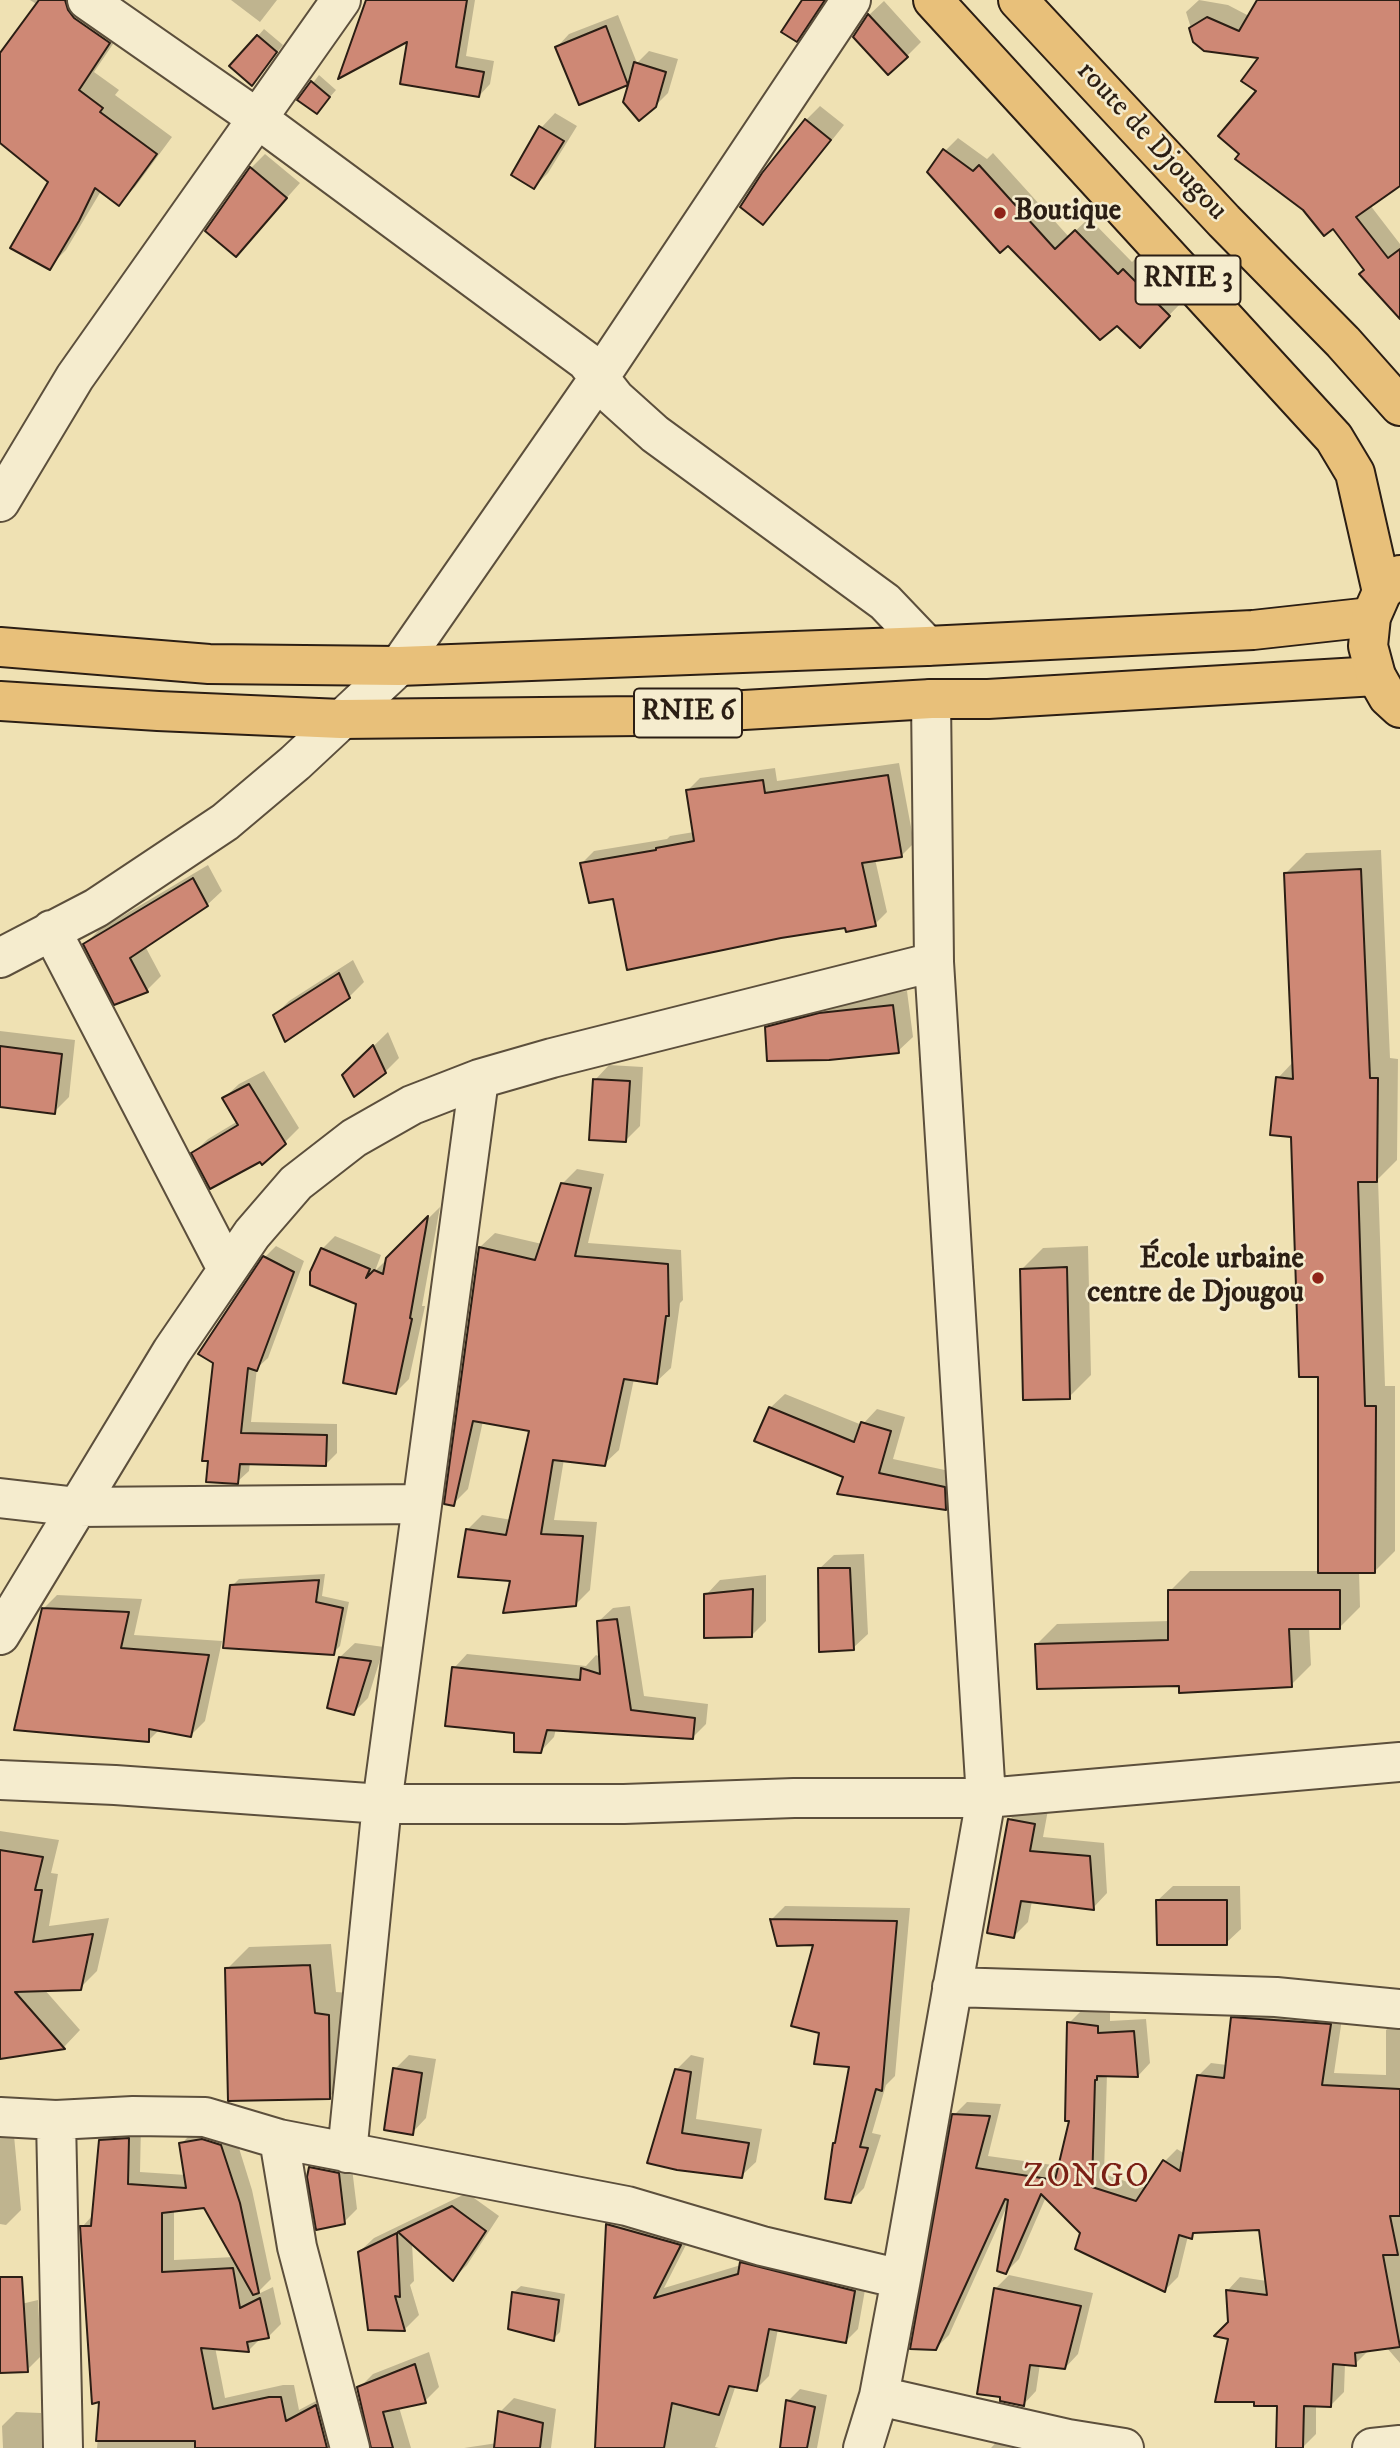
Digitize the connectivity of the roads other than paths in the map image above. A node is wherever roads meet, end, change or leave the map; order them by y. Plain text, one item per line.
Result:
1 (88, 0) edge
2 (341, 0) edge
3 (851, 0) edge
4 (933, 0) edge
5 (1018, 0) edge
6 (258, 119) junction
7 (599, 378) junction
8 (1400, 406) edge
9 (0, 502) edge
10 (1385, 595) edge
11 (927, 646) junction
12 (0, 647) edge
13 (399, 666) junction
14 (1376, 676) junction
15 (931, 699) junction
16 (0, 701) edge
17 (1400, 708) edge
18 (341, 719) junction
19 (51, 930) junction
20 (0, 958) edge
21 (934, 962) junction
22 (479, 1079) junction
23 (227, 1269) junction
24 (0, 1498) edge
25 (422, 1504) junction
26 (78, 1507) junction
27 (0, 1635) edge
28 (1400, 1762) edge
29 (0, 1780) edge
30 (986, 1798) junction
31 (382, 1804) junction
32 (952, 1987) junction
33 (1400, 2009) edge
34 (0, 2117) edge
35 (56, 2120) junction
36 (279, 2139) junction
37 (347, 2153) junction
38 (901, 2279) junction
39 (879, 2396) junction
40 (1400, 2445) edge
41 (63, 2448) edge
42 (350, 2448) edge
43 (863, 2448) edge
44 (1124, 2448) edge
45 (1372, 2448) edge

1 - 6 street
2 - 6 street
3 - 7 street
4 - 10 main road, RNIE 3
5 - 8 main road, route de Djougou / RNIE 3
6 - 7 street
6 - 9 street
7 - 11 street
7 - 13 street
10 - 11 main road, RNIE 6
10 - 14 main road, RNIE 3
11 - 13 main road, RNIE 6
12 - 13 main road, RNIE 6
13 - 18 street
14 - 15 main road, RNIE 6
14 - 17 main road, RNIE 3
15 - 18 main road, RNIE 6
15 - 21 street
16 - 18 main road, RNIE 6
18 - 19 street
19 - 20 street
19 - 23 street
21 - 22 street
21 - 30 street
22 - 23 street
22 - 25 street
23 - 26 street
24 - 26 street
25 - 26 street
25 - 31 street
26 - 27 street
28 - 30 street
29 - 31 street
30 - 31 street
30 - 32 street
31 - 37 street
32 - 33 street
32 - 38 street
34 - 35 street
35 - 36 street
35 - 41 street
36 - 37 street
36 - 42 street
37 - 38 street
38 - 39 street
39 - 43 street
39 - 44 street
40 - 45 street

